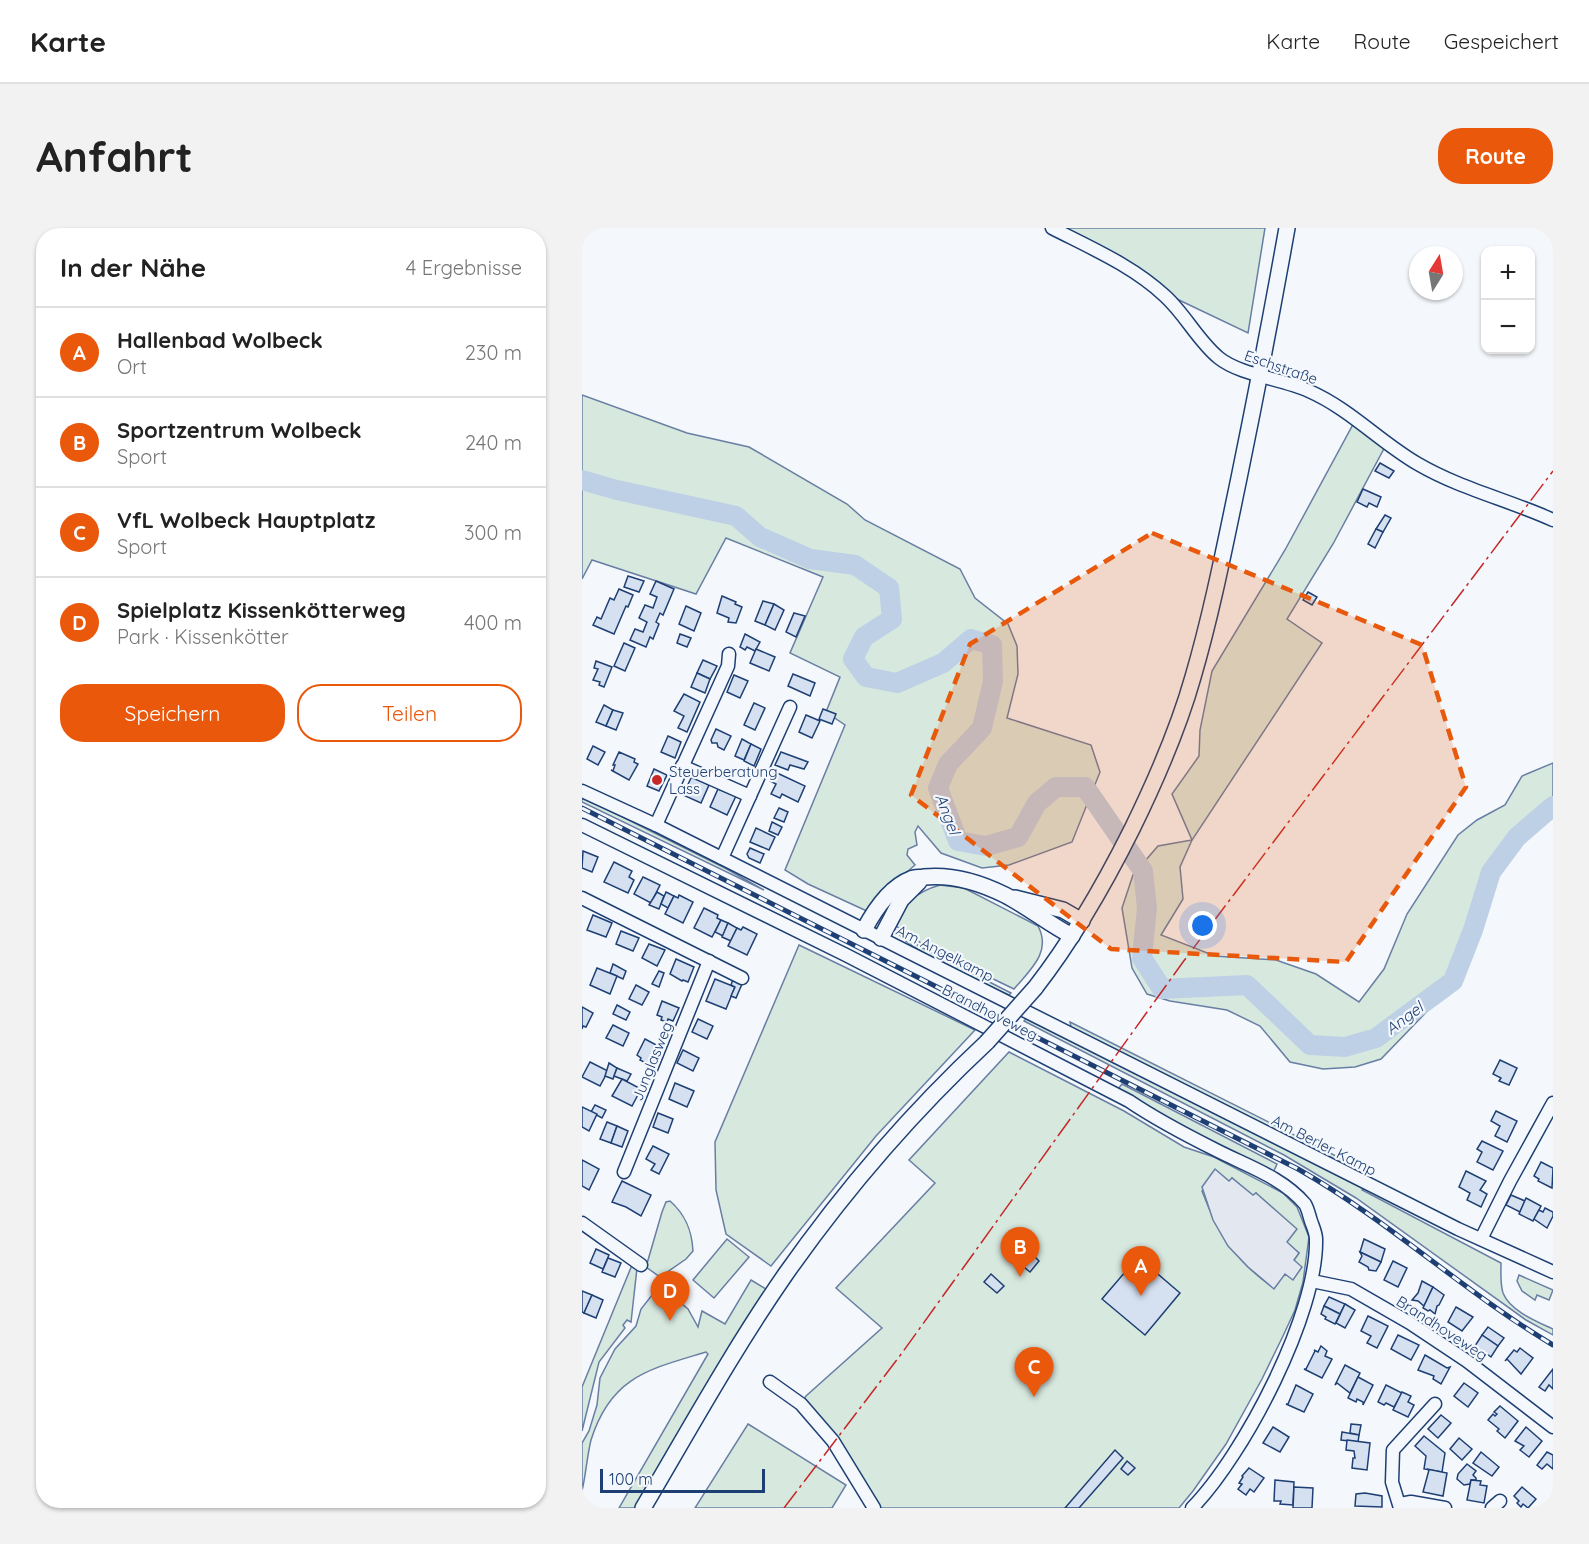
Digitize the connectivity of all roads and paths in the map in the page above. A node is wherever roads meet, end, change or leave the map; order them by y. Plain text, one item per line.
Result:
1 (1052, 228) edge
2 (1287, 228) edge
3 (1259, 374) junction
4 (1553, 520) edge
5 (729, 654) dead end
6 (790, 707) dead end
7 (682, 766) junction
8 (582, 790) edge
9 (750, 796) junction
10 (582, 825) edge
11 (656, 825) junction
12 (722, 858) junction
13 (923, 878) junction
14 (1007, 896) junction
15 (582, 898) edge
16 (1082, 921) junction
17 (864, 930) junction
18 (1072, 936) junction
19 (881, 938) junction
20 (709, 962) junction
21 (742, 978) dead end
22 (1154, 1076) joint
23 (1553, 1102) edge
24 (1550, 1116) edge
25 (624, 1172) dead end
26 (582, 1223) edge
27 (1482, 1239) junction
28 (641, 1265) dead end
29 (1553, 1272) edge
30 (1312, 1281) junction
31 (770, 1382) dead end
32 (1435, 1404) dead end
33 (1550, 1420) edge
34 (1400, 1506) edge
35 (643, 1508) edge
36 (874, 1508) edge
37 (1192, 1508) edge
38 (1445, 1508) edge

1 - 3 street, Eschstraße
2 - 3 main road
3 - 4 street, Eschstraße
3 - 16 main road
5 - 7 street
6 - 9 street
7 - 9 street
7 - 11 street
8 - 11 street, Am Angelkamp
9 - 12 street
10 - 30 street, Brandhoveweg
11 - 12 street, Am Angelkamp
12 - 17 street, Am Angelkamp
13 - 14 main road
13 - 17 main road
13 - 19 main road
14 - 16 main road
14 - 18 main road
15 - 20 street
16 - 18 main road
17 - 19 street, Am Angelkamp
18 - 35 main road, bridge
19 - 22 street, Am Angelkamp
20 - 21 street
20 - 25 street, Junglasweg
22 - 27 street, Am Berler Kamp
23 - 24 street
24 - 27 street
26 - 28 street
27 - 29 street, Am Berler Kamp
30 - 33 street, Brandhoveweg
30 - 37 street, Brandhoveweg
31 - 36 street
32 - 34 street
34 - 38 street

